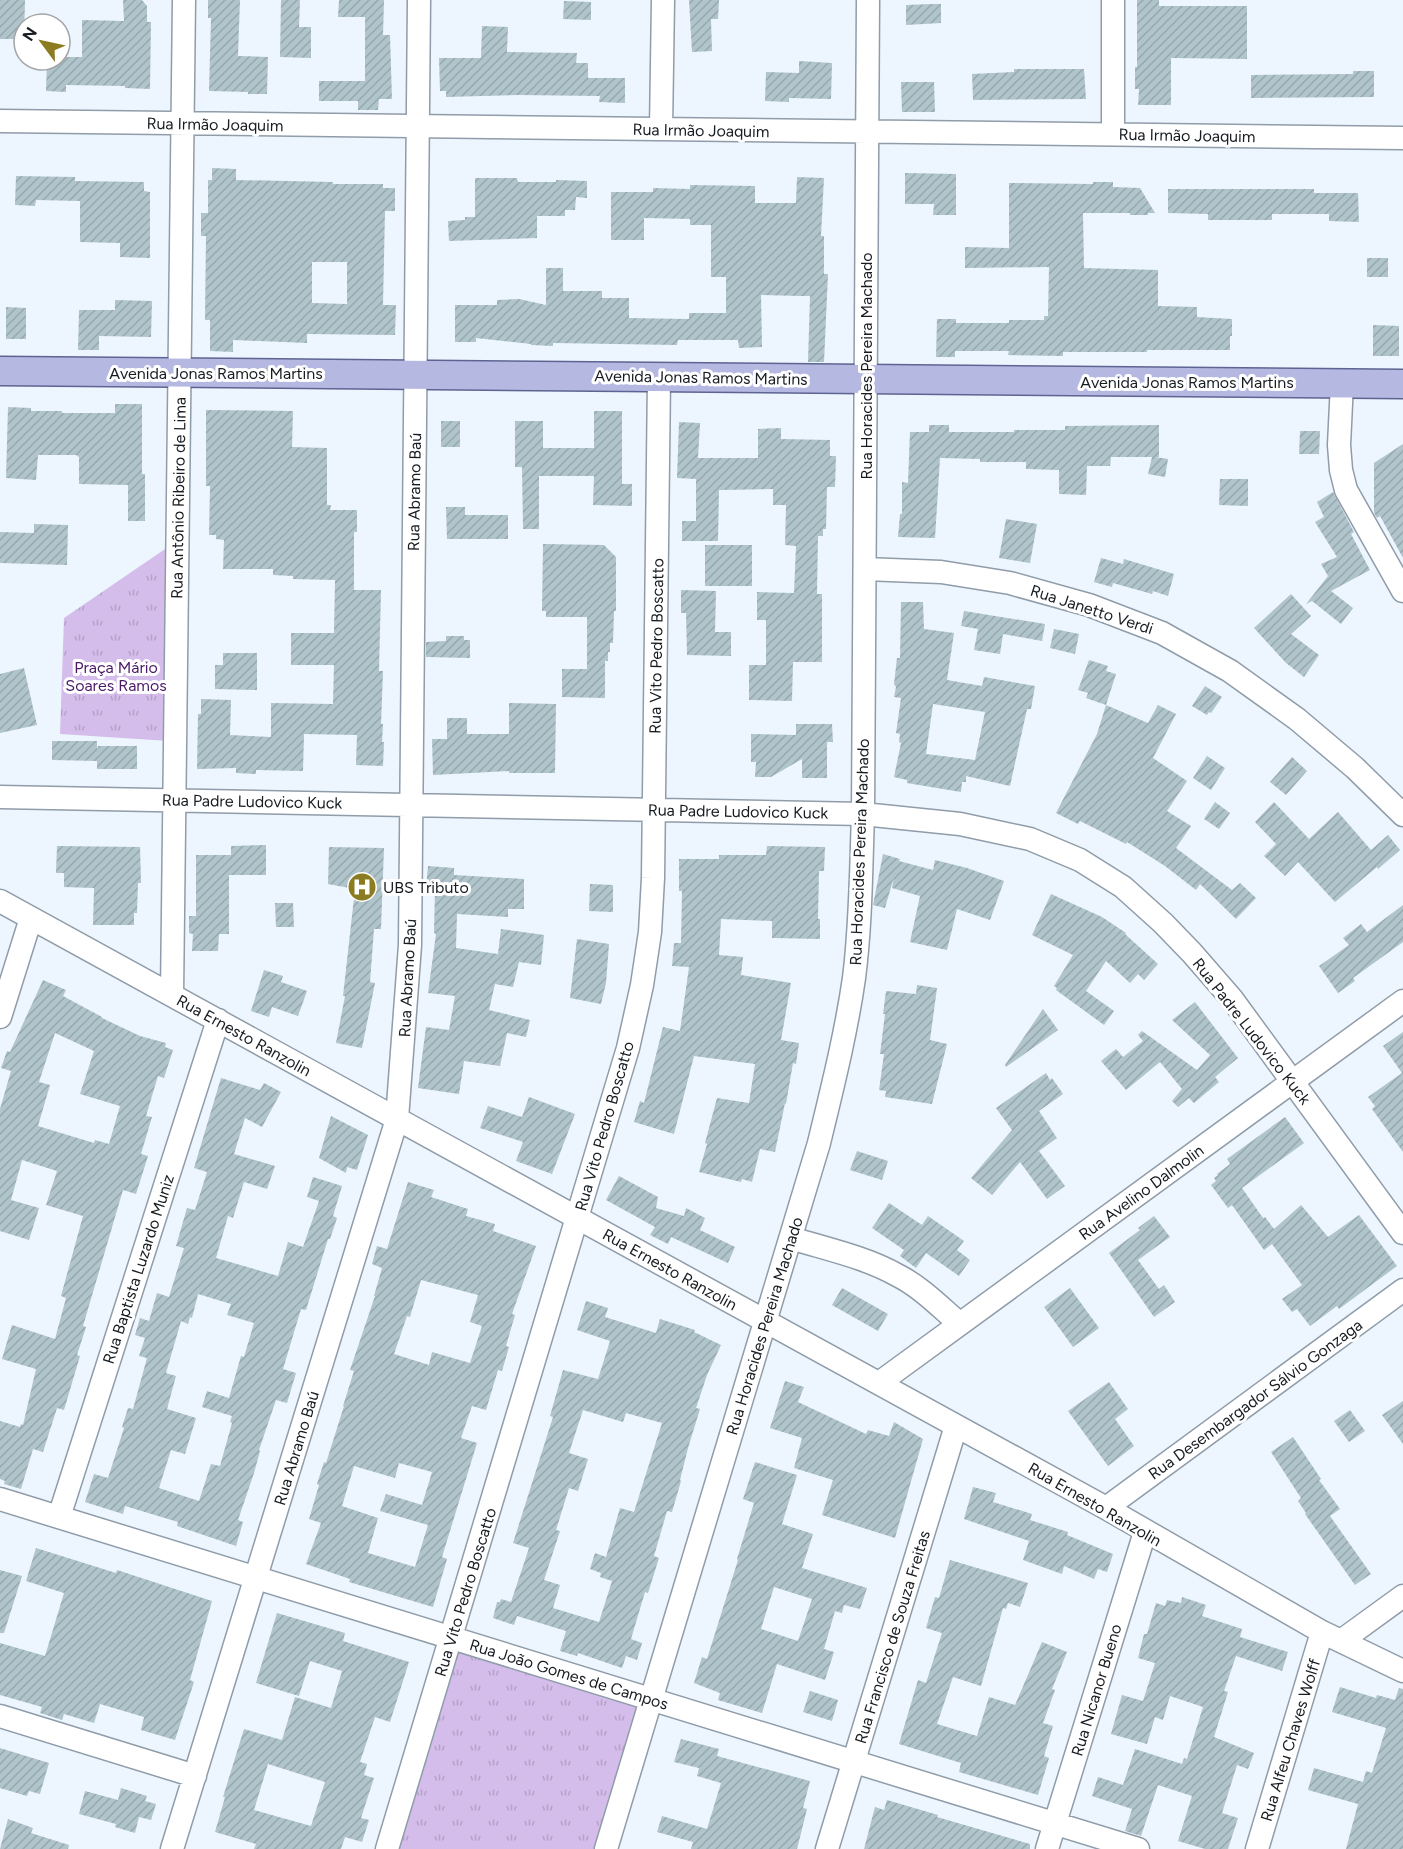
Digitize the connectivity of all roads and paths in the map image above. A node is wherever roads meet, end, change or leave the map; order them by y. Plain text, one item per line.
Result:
1 (184, 0) edge
2 (419, 0) edge
3 (663, 0) edge
4 (868, 0) edge
5 (1113, 0) edge
6 (0, 121) edge
7 (183, 123) junction
8 (418, 126) junction
9 (661, 129) junction
10 (867, 131) junction
11 (1113, 134) junction
12 (1402, 138) edge
13 (0, 371) edge
14 (180, 373) junction
15 (416, 375) junction
16 (659, 377) junction
17 (866, 379) junction
18 (1342, 383) junction
19 (1403, 384) edge
20 (865, 569) junction
21 (1403, 591) edge
22 (0, 797) edge
23 (175, 800) junction
24 (411, 805) junction
25 (654, 810) junction
26 (863, 814) junction
27 (1403, 815) edge
28 (0, 901) edge
29 (31, 918) junction
30 (172, 995) junction
31 (1403, 1001) edge
32 (0, 1017) edge
33 (218, 1020) junction
34 (1292, 1082) junction
35 (397, 1119) junction
36 (578, 1218) junction
37 (1403, 1233) edge
38 (791, 1238) junction
39 (1403, 1290) edge
40 (766, 1322) junction
41 (960, 1324) junction
42 (879, 1383) junction
43 (956, 1425) junction
44 (0, 1499) edge
45 (1106, 1508) junction
46 (59, 1517) junction
47 (1145, 1532) junction
48 (256, 1578) junction
49 (1403, 1596) edge
50 (1331, 1637) junction
51 (452, 1638) junction
52 (1403, 1671) edge
53 (652, 1700) junction
54 (0, 1716) edge
55 (854, 1762) junction
56 (195, 1776) junction
57 (1055, 1823) junction
58 (172, 1849) edge
59 (387, 1849) edge
60 (606, 1849) edge
61 (827, 1849) edge
62 (1047, 1849) edge
63 (1138, 1849) edge
64 (1257, 1849) edge

1 - 7 street, Rua Antônio Ribeiro de Lima
2 - 8 street, Rua Abramo Baú
3 - 9 street
4 - 10 street, Rua Horacides Pereira Machado
5 - 11 street
6 - 7 street, Rua Irmão Joaquim
7 - 8 street, Rua Irmão Joaquim
7 - 14 street, Rua Antônio Ribeiro de Lima
8 - 9 street, Rua Irmão Joaquim
8 - 15 street, Rua Abramo Baú
9 - 10 street, Rua Irmão Joaquim
10 - 11 street, Rua Irmão Joaquim
10 - 17 street, Rua Horacides Pereira Machado
11 - 12 street, Rua Irmão Joaquim
13 - 14 main road, Avenida Jonas Ramos Martins
14 - 15 main road, Avenida Jonas Ramos Martins
14 - 23 street, Rua Antônio Ribeiro de Lima
15 - 16 main road, Avenida Jonas Ramos Martins
15 - 24 street, Rua Abramo Baú
16 - 17 main road, Avenida Jonas Ramos Martins
16 - 25 street, Rua Vito Pedro Boscatto
17 - 18 main road, Avenida Jonas Ramos Martins
17 - 20 street, Rua Horacides Pereira Machado
18 - 19 main road, Avenida Jonas Ramos Martins
18 - 21 street
20 - 26 street, Rua Horacides Pereira Machado
20 - 27 street, Rua Janetto Verdi
22 - 23 street, Rua Padre Ludovico Kuck
23 - 24 street, Rua Padre Ludovico Kuck
23 - 30 street, Rua Antônio Ribeiro de Lima
24 - 25 street, Rua Padre Ludovico Kuck
24 - 35 street, Rua Abramo Baú
25 - 26 street, Rua Padre Ludovico Kuck
25 - 36 street, Rua Vito Pedro Boscatto
26 - 34 street, Rua Padre Ludovico Kuck
26 - 38 street, Rua Horacides Pereira Machado
28 - 29 street, Rua Ernesto Ranzolin
29 - 30 street, Rua Ernesto Ranzolin
29 - 32 street
30 - 33 street, Rua Ernesto Ranzolin
31 - 34 street, Rua Avelino Dalmolin
33 - 35 street, Rua Ernesto Ranzolin
33 - 46 street, Rua Baptista Luzardo Muniz
34 - 37 street, Rua Padre Ludovico Kuck
34 - 41 street, Rua Avelino Dalmolin
35 - 36 street, Rua Ernesto Ranzolin
35 - 48 street, Rua Abramo Baú
36 - 40 street, Rua Ernesto Ranzolin
36 - 51 street, Rua Vito Pedro Boscatto
38 - 40 street, Rua Horacides Pereira Machado
38 - 41 street
39 - 45 street, Rua Desembargador Sálvio Gonzaga
40 - 42 street, Rua Ernesto Ranzolin
40 - 53 street, Rua Horacides Pereira Machado
41 - 42 street, Rua Avelino Dalmolin
42 - 43 street, Rua Ernesto Ranzolin
43 - 45 street, Rua Ernesto Ranzolin
43 - 55 street, Rua Francisco de Souza Freitas
44 - 46 street, Rua João Gomes de Campos
45 - 47 street, Rua Ernesto Ranzolin
46 - 48 street, Rua João Gomes de Campos
47 - 50 street, Rua Ernesto Ranzolin
47 - 57 street, Rua Nicanor Bueno
48 - 51 street, Rua João Gomes de Campos
48 - 56 street, Rua Abramo Baú
49 - 50 street
50 - 52 street, Rua Ernesto Ranzolin
50 - 64 street, Rua Alfeu Chaves Wolff
51 - 53 street, Rua João Gomes de Campos
51 - 59 street, Rua Vito Pedro Boscatto
53 - 55 street, Rua João Gomes de Campos
53 - 60 street, Rua Horacides Pereira Machado
54 - 56 street
55 - 57 street, Rua João Gomes de Campos
55 - 61 street, Rua Francisco de Souza Freitas
56 - 58 street, Rua Abramo Baú
57 - 62 street, Rua Nicanor Bueno
57 - 63 street, Rua João Gomes de Campos

